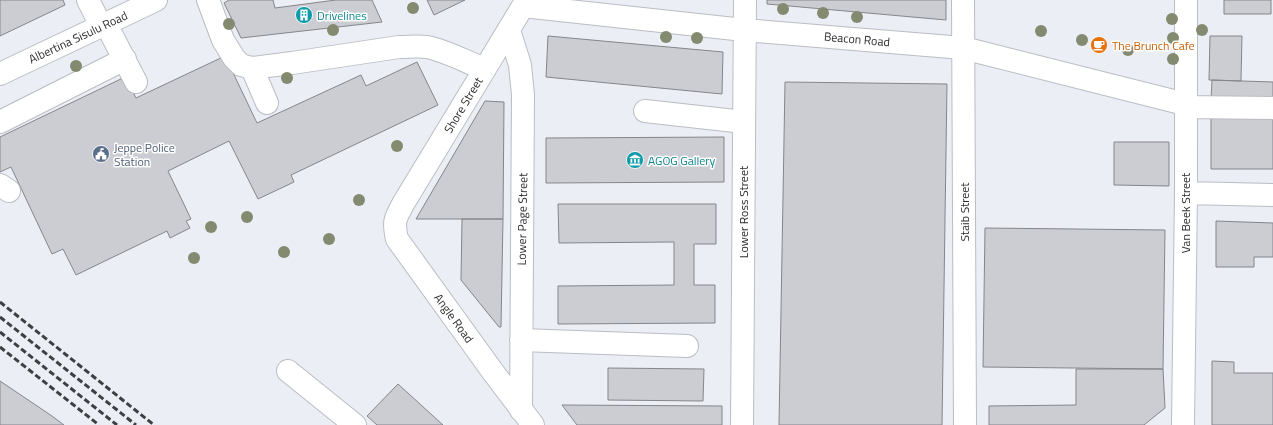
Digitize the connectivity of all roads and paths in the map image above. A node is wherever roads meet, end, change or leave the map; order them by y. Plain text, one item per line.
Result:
1 (88, 0) edge
2 (156, 0) edge
3 (208, 0) edge
4 (744, 0) edge
5 (963, 0) edge
6 (1186, 0) edge
7 (522, 3) edge
8 (104, 25) junction
9 (509, 30) junction
10 (744, 30) junction
11 (963, 48) junction
12 (125, 59) junction
13 (252, 68) junction
14 (485, 69) junction
15 (0, 74) edge
16 (136, 82) dead end
17 (267, 103) dead end
18 (1185, 106) junction
19 (1273, 108) edge
20 (645, 111) dead end
21 (0, 122) edge
22 (744, 122) junction
23 (1186, 193) junction
24 (1273, 195) edge
25 (403, 204) joint
26 (521, 340) junction
27 (687, 346) dead end
28 (288, 371) dead end
29 (527, 418) edge
30 (1181, 424) edge
31 (355, 425) edge
32 (742, 425) edge
33 (965, 425) edge

1 - 8 street
2 - 8 street, Albertina Sisulu Road
3 - 13 street
4 - 10 street, Lower Ross Street
5 - 11 street, Staib Street
6 - 18 street, Van Beek Street
7 - 9 street, Shore Street
7 - 10 street, Beacon Road
8 - 12 street
8 - 15 street, Albertina Sisulu Road
9 - 14 street, Shore Street
9 - 26 street, Lower Page Street
10 - 11 street, Beacon Road
10 - 22 street, Lower Ross Street
11 - 18 street, Beacon Road
11 - 33 street, Staib Street
12 - 16 street
12 - 21 street
13 - 14 street
13 - 17 street
14 - 25 street, Shore Street
18 - 19 street, Beacon Road
18 - 23 street, Van Beek Street
20 - 22 street
22 - 32 street, Lower Ross Street
23 - 24 street
23 - 30 street, Van Beek Street
25 - 29 street, Angle Road
26 - 27 street
26 - 29 street, Lower Page Street
28 - 31 street

